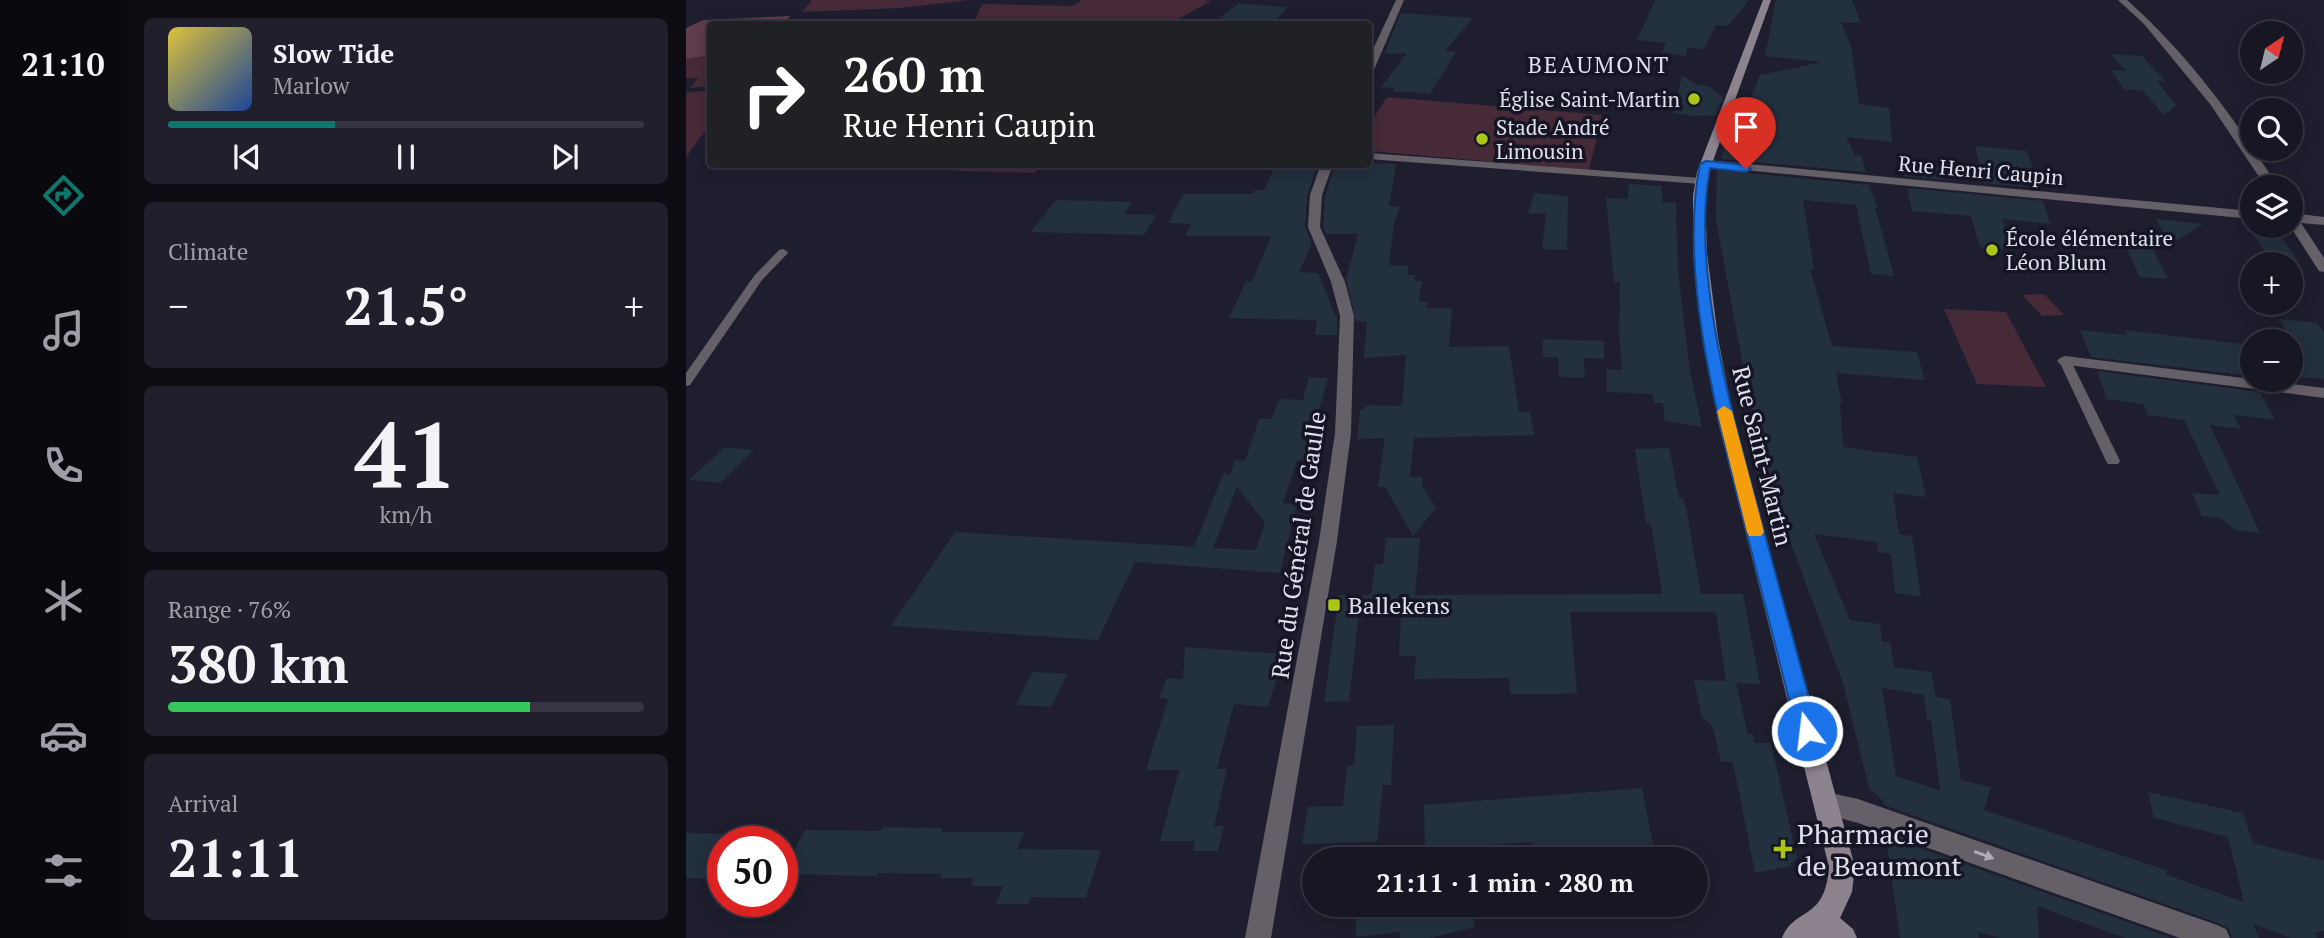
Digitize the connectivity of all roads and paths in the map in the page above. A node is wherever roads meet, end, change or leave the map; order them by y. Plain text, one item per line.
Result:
1 (1400, 0) edge
2 (1767, 0) edge
3 (2122, 0) edge
4 (1372, 63) edge
5 (1372, 156) edge
6 (1326, 168) edge
7 (1703, 173) junction
8 (2264, 175) edge
9 (2240, 214) edge
10 (2303, 219) edge
11 (2324, 221) edge
12 (2303, 236) edge
13 (783, 252) dead end
14 (2324, 268) edge
15 (2065, 361) joint
16 (686, 382) edge
17 (2324, 393) edge
18 (2113, 461) dead end
19 (1826, 804) junction
20 (1823, 920) junction
21 (1258, 938) edge
22 (1795, 938) edge
23 (1844, 938) edge
24 (2217, 938) edge

1 - 4 street
2 - 7 main road, Rue Saint-Martin
3 - 8 street
5 - 7 lane
6 - 21 street, Rue du Général de Gaulle
7 - 9 street, Rue Henri Caupin
7 - 19 main road, Rue Saint-Martin
10 - 11 street
12 - 14 street
13 - 16 lane
15 - 17 street
15 - 18 lane
19 - 20 main road, Rue Saint-Martin
19 -> 24 street
20 - 22 main road
20 - 23 main road

